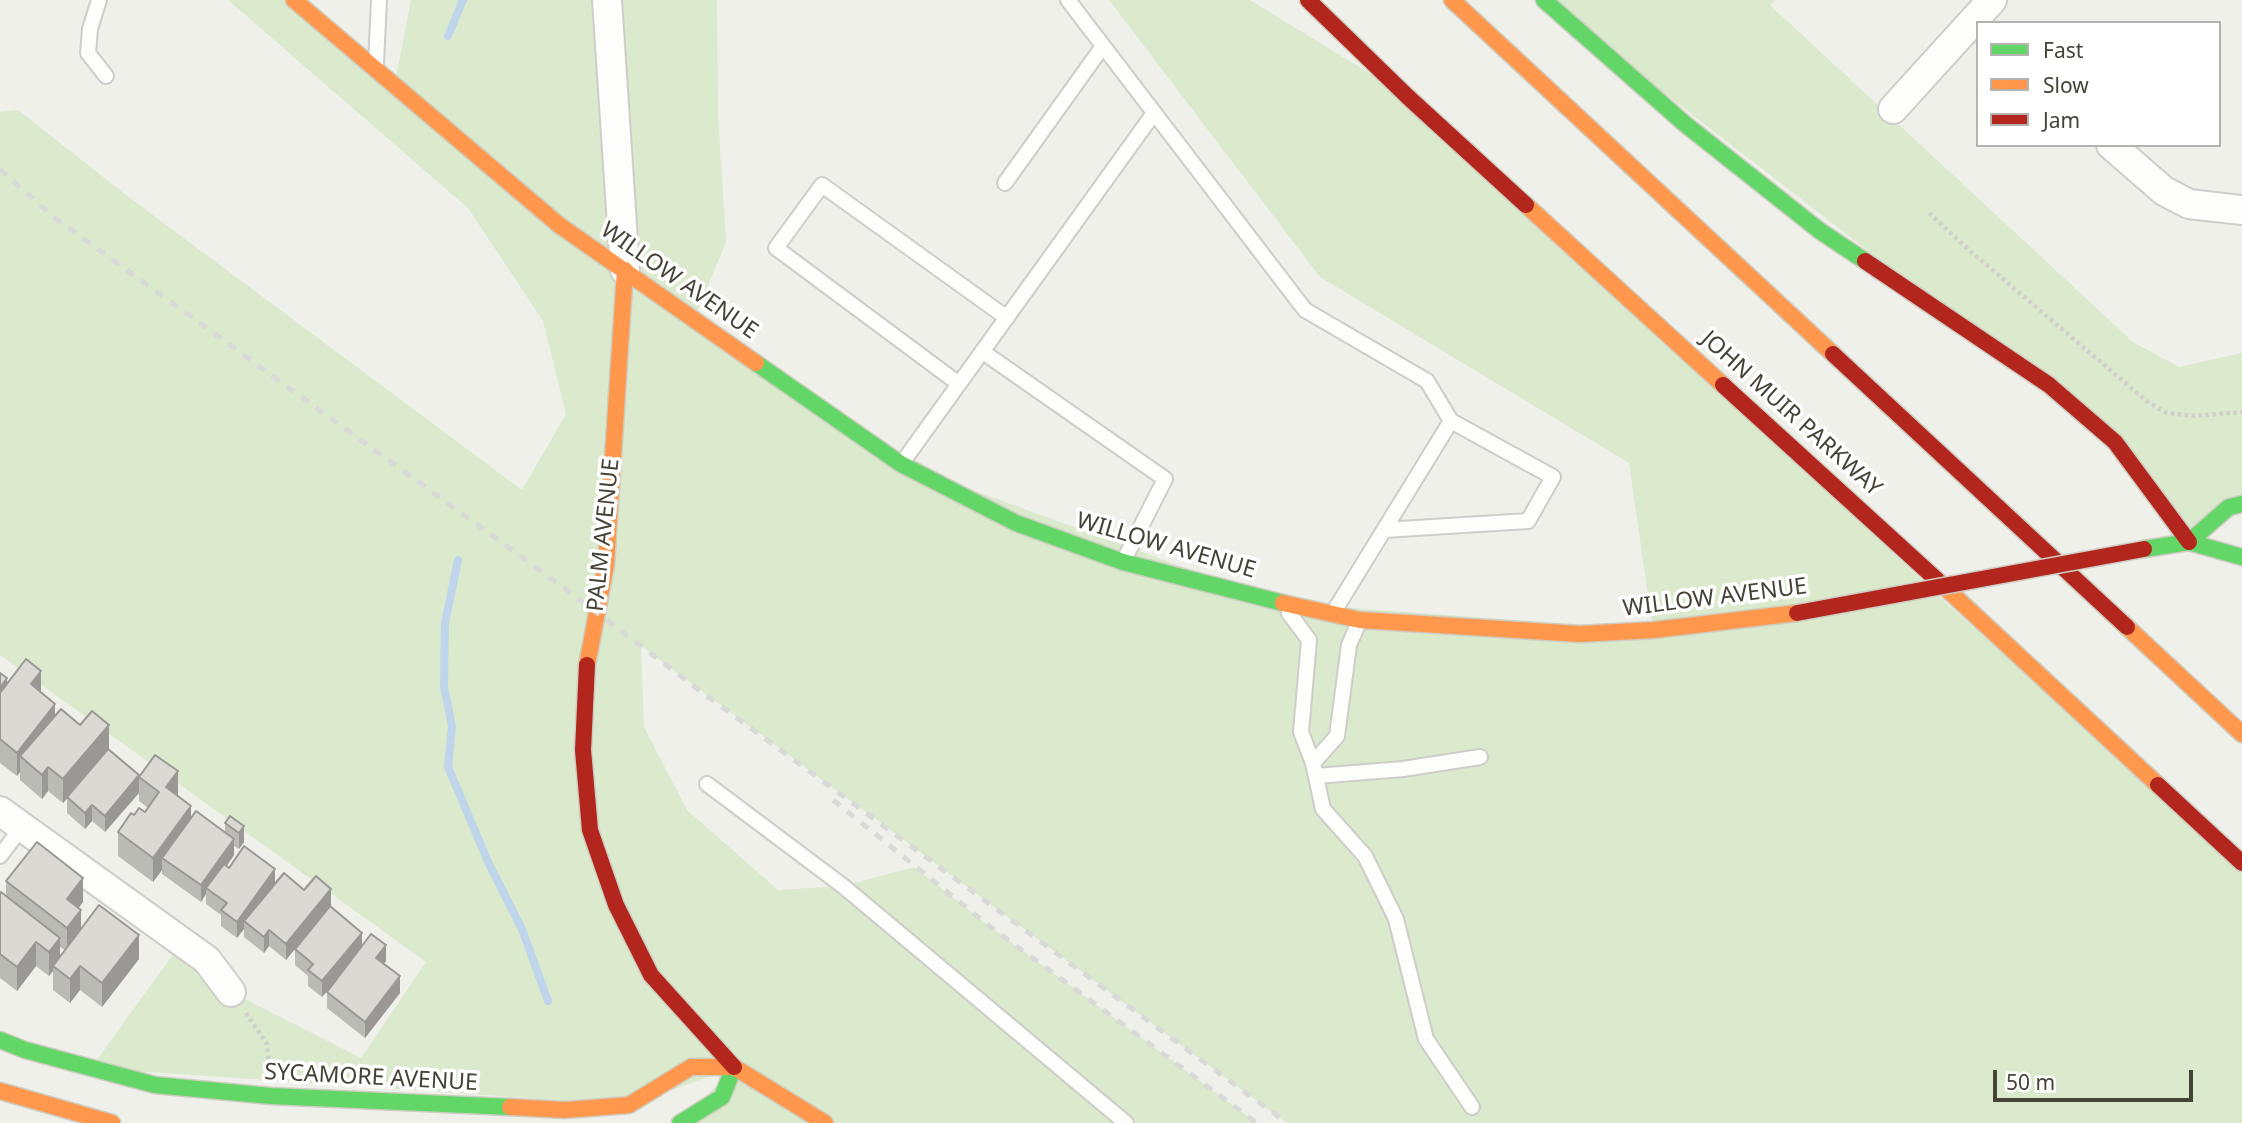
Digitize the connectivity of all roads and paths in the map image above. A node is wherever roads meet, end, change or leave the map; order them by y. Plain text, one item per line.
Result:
1 (99, 0) edge
2 (294, 0) edge
3 (379, 0) edge
4 (607, 0) edge
5 (1068, 0) edge
6 (1308, 0) edge
7 (1452, 0) edge
8 (1544, 0) edge
9 (1982, 14) edge
10 (1103, 46) junction
11 (376, 68) junction
12 (106, 76) dead end
13 (1893, 109) dead end
14 (1154, 113) junction
15 (2114, 147) edge
16 (1005, 183) dead end
17 (2242, 210) edge
18 (1929, 213) dead end
19 (625, 270) junction
20 (1007, 318) junction
21 (983, 352) junction
22 (959, 384) junction
23 (2242, 412) edge
24 (1451, 421) junction
25 (901, 464) junction
26 (2242, 504) edge
27 (1384, 530) junction
28 (2189, 542) junction
29 (2242, 557) edge
30 (1123, 562) junction
31 (1282, 603) junction
32 (1333, 614) junction
33 (1360, 620) junction
34 (2242, 734) edge
35 (1480, 757) dead end
36 (1314, 770) junction
37 (707, 784) dead end
38 (11, 819) edge
39 (0, 856) edge
40 (2242, 863) edge
41 (231, 992) joint
42 (0, 1040) edge
43 (734, 1067) junction
44 (0, 1091) edge
45 (271, 1096) junction
46 (1472, 1107) dead end
47 (112, 1123) edge
48 (680, 1123) edge
49 (825, 1123) edge
50 (1126, 1123) edge

1 - 12 lane
2 - 11 main road, WILLOW AVENUE
3 - 11 lane
4 - 19 street, PALM AVENUE
5 - 10 lane
6 - 40 main road, JOHN MUIR PARKWAY
7 - 34 main road
8 - 28 main road
9 - 13 street
10 - 14 lane
10 - 16 lane
11 - 19 main road, WILLOW AVENUE
14 - 20 lane
14 - 24 lane
15 - 17 street
18 - 23 path
19 - 25 main road, WILLOW AVENUE
19 - 43 main road, PALM AVENUE
20 - 21 lane
20 - 22 lane
21 - 22 lane
21 - 30 lane
22 - 25 lane
24 - 27 lane
24 - 27 lane
25 - 30 main road, WILLOW AVENUE
26 - 28 main road
27 - 32 lane
28 - 29 main road, WILLOW AVENUE
28 - 33 main road, WILLOW AVENUE, bridge
30 - 31 main road, WILLOW AVENUE
31 - 32 main road, WILLOW AVENUE
31 - 36 lane
32 - 33 main road, WILLOW AVENUE
33 - 36 lane
35 - 36 lane
36 - 46 lane
37 - 50 lane
38 - 39 lane
38 - 41 street
41 - 45 path
42 - 45 main road, SYCAMORE AVENUE
43 - 45 main road, SYCAMORE AVENUE
43 - 48 main road
43 - 49 main road
44 - 47 main road

